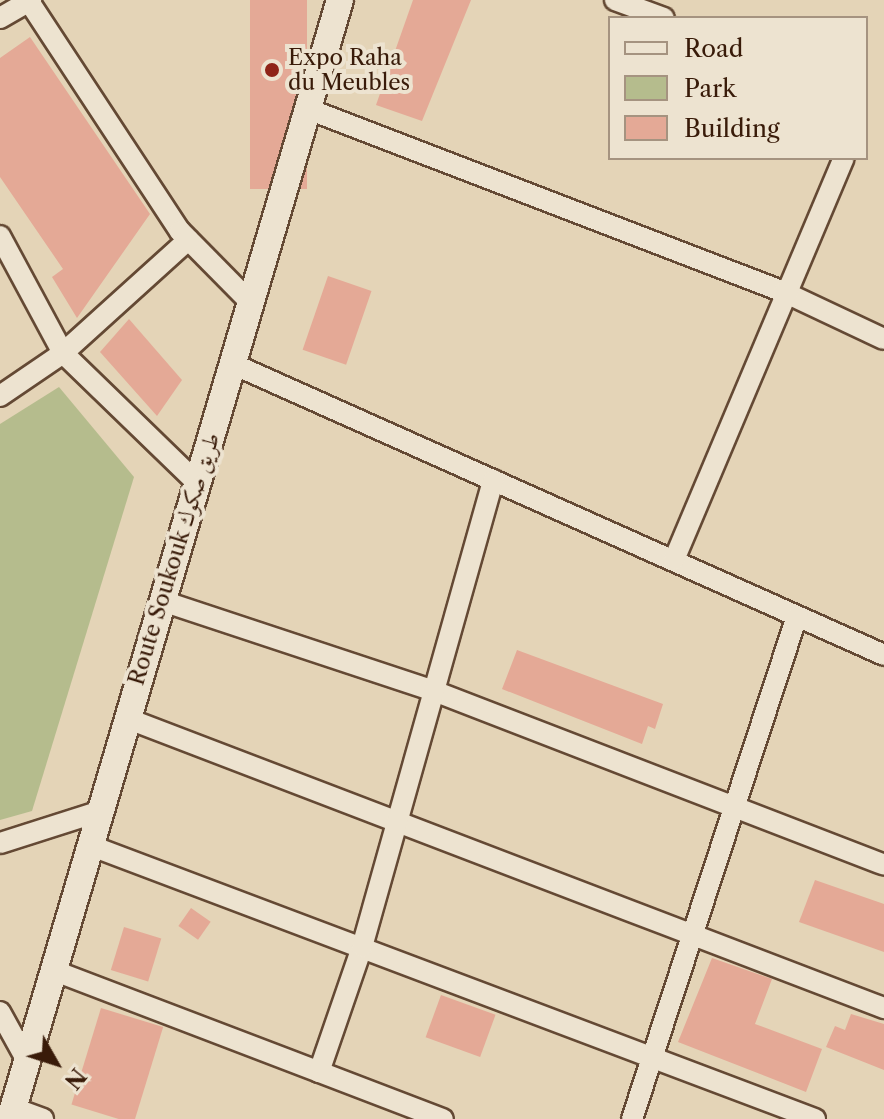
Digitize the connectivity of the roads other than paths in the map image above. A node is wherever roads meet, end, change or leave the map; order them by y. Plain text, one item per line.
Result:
1 (29, 0) edge
2 (340, 0) edge
3 (615, 0) edge
4 (659, 16) edge
5 (0, 18) edge
6 (308, 109) junction
7 (843, 160) edge
8 (0, 236) edge
9 (188, 240) junction
10 (784, 292) junction
11 (251, 303) junction
12 (884, 339) edge
13 (63, 353) junction
14 (233, 364) junction
15 (0, 396) edge
16 (493, 480) junction
17 (197, 483) junction
18 (674, 560) junction
19 (162, 601) junction
20 (797, 616) junction
21 (884, 655) edge
22 (434, 691) junction
23 (126, 718) junction
24 (738, 808) junction
25 (98, 812) junction
26 (398, 821) junction
27 (0, 843) edge
28 (89, 845) junction
29 (884, 865) edge
30 (696, 934) junction
31 (362, 947) junction
32 (55, 971) junction
33 (884, 1008) edge
34 (0, 1012) edge
35 (652, 1054) junction
36 (27, 1061) junction
37 (319, 1072) junction
38 (12, 1113) edge
39 (43, 1119) edge
40 (443, 1119) edge
41 (632, 1119) edge
42 (815, 1119) edge

1 - 5 street
1 - 9 street
2 - 6 street, Route Soukouk طريق صكوك
3 - 4 street
6 - 10 street
6 - 11 street, Route Soukouk طريق صكوك
7 - 10 street
8 - 13 street
9 - 11 street
9 - 13 street
10 - 12 street
10 - 18 street
11 - 14 street, Route Soukouk طريق صكوك
13 - 15 street
13 - 17 street
14 - 16 street
14 - 17 street, Route Soukouk طريق صكوك
16 - 18 street
16 - 22 street
17 - 19 street, Route Soukouk طريق صكوك
18 - 20 street
19 - 22 street
19 - 23 street, Route Soukouk طريق صكوك
20 - 21 street
20 - 24 street
22 - 24 street
22 - 26 street
23 - 25 street, Route Soukouk طريق صكوك
23 - 26 street
24 - 29 street
24 - 30 street
25 - 27 street
25 - 28 street, Route Soukouk طريق صكوك
26 - 30 street
26 - 31 street
28 - 31 street
28 - 32 street, Route Soukouk طريق صكوك
30 - 33 street
30 - 35 street
31 - 35 street
31 - 37 street
32 - 36 street, Route Soukouk طريق صكوك
32 - 37 street
34 - 36 street
35 - 41 street
35 - 42 street
36 - 38 street, Route Soukouk طريق صكوك
37 - 40 street
38 - 39 street

